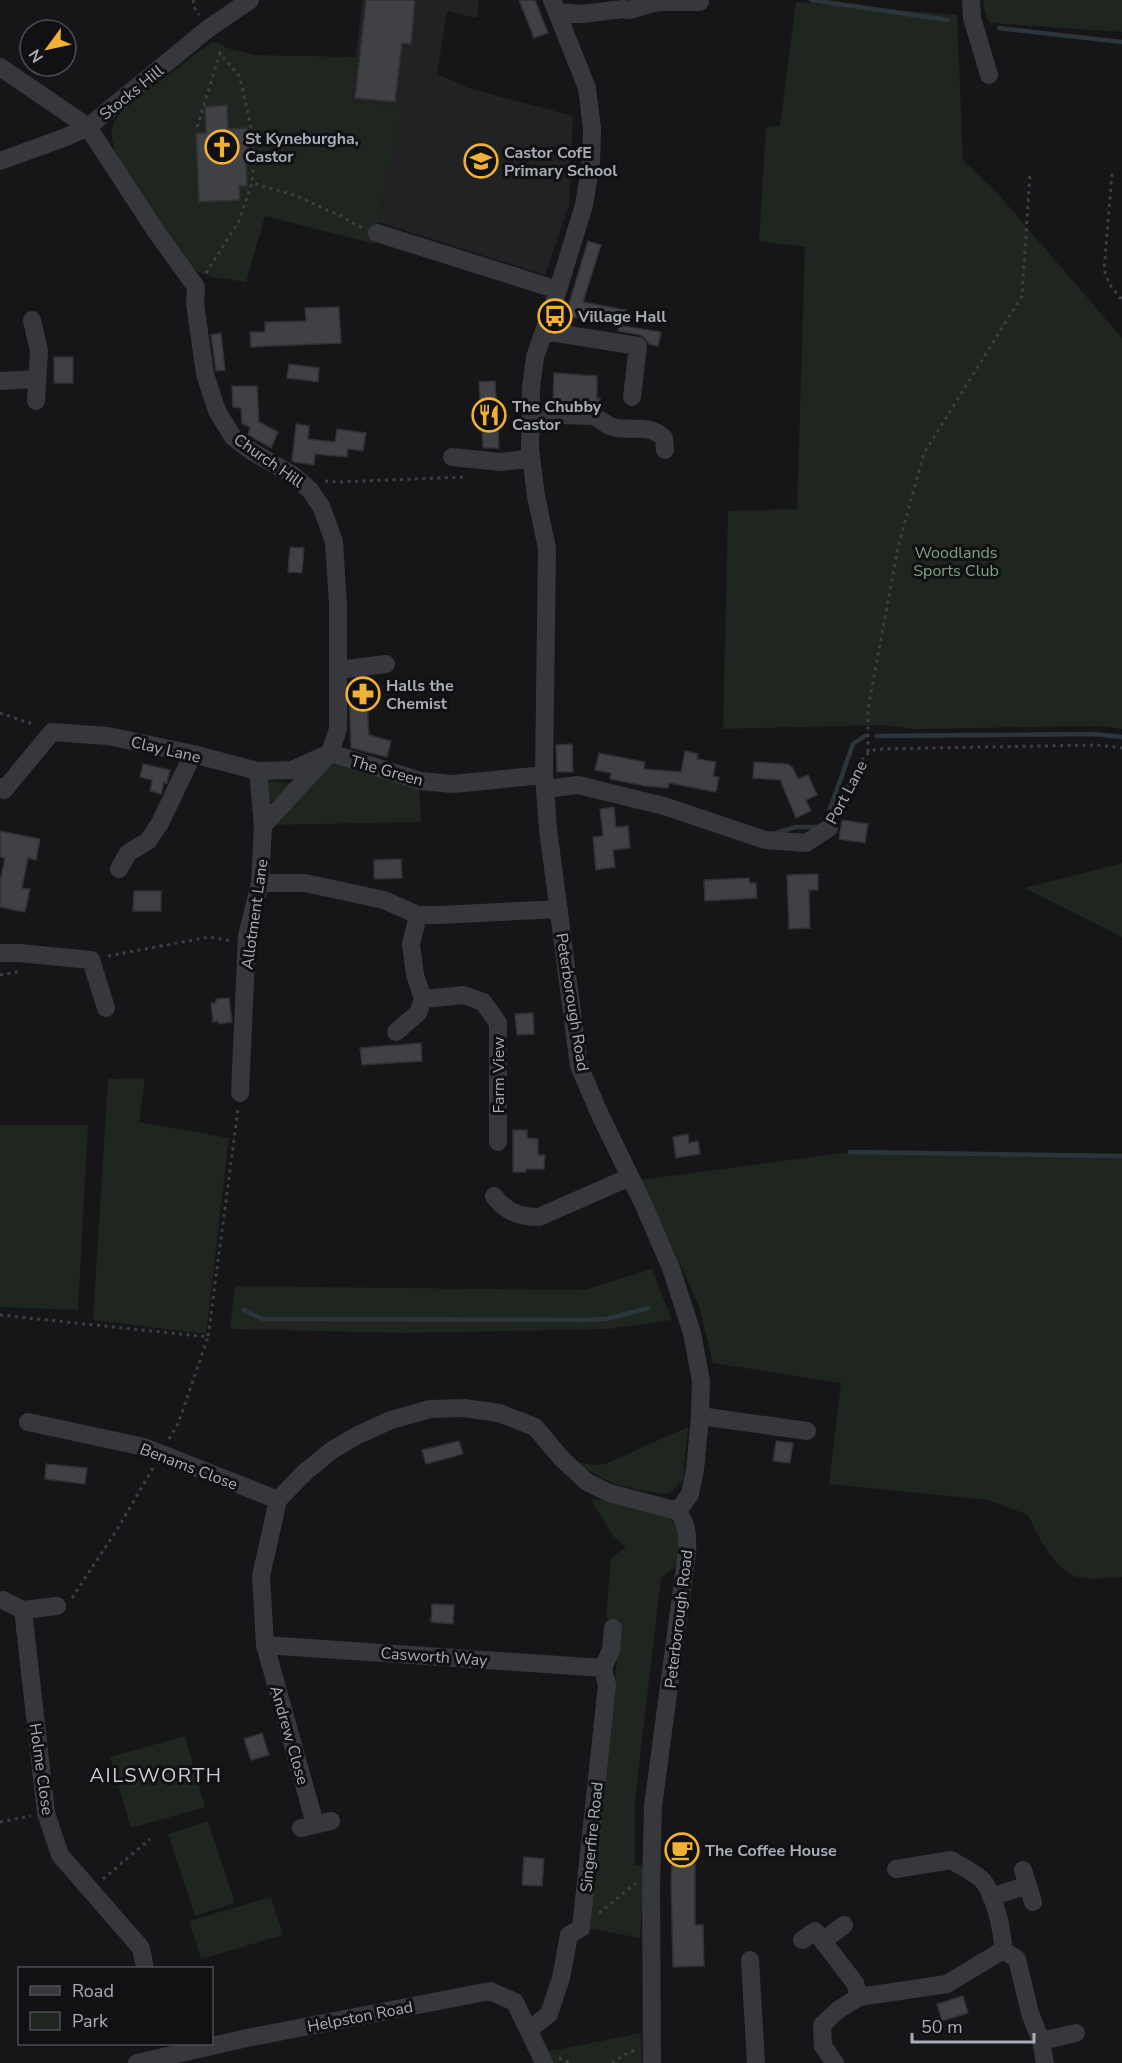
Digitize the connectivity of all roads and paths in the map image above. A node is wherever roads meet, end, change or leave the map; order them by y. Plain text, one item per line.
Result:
1 (250, 0) edge
2 (971, 0) edge
3 (700, 2) dead end
4 (555, 6) edge
5 (0, 67) edge
6 (989, 75) dead end
7 (88, 127) junction
8 (197, 127) dead end
9 (0, 161) edge
10 (1029, 173) dead end
11 (1112, 174) dead end
12 (252, 183) junction
13 (377, 233) joint
14 (196, 287) junction
15 (558, 290) junction
16 (1122, 300) edge
17 (32, 320) dead end
18 (544, 332) junction
19 (36, 379) junction
20 (0, 381) edge
21 (632, 397) dead end
22 (36, 401) dead end
23 (531, 414) junction
24 (666, 450) dead end
25 (452, 457) dead end
26 (531, 458) junction
27 (476, 477) dead end
28 (325, 481) dead end
29 (386, 664) dead end
30 (339, 670) junction
31 (0, 713) edge
32 (52, 732) junction
33 (1122, 748) edge
34 (868, 752) junction
35 (330, 753) junction
36 (193, 754) junction
37 (258, 771) junction
38 (544, 782) junction
39 (1, 794) edge
40 (263, 826) junction
41 (829, 828) joint
42 (119, 869) dead end
43 (261, 883) junction
44 (559, 909) junction
45 (418, 915) junction
46 (247, 943) junction
47 (0, 953) edge
48 (92, 960) junction
49 (23, 971) dead end
50 (0, 975) edge
51 (423, 999) junction
52 (106, 1008) dead end
53 (396, 1032) dead end
54 (240, 1093) joint
55 (498, 1142) dead end
56 (630, 1177) junction
57 (494, 1196) dead end
58 (0, 1315) edge
59 (208, 1337) junction
60 (700, 1416) junction
61 (28, 1422) dead end
62 (807, 1431) dead end
63 (161, 1454) junction
64 (278, 1500) junction
65 (678, 1511) junction
66 (3, 1600) dead end
67 (57, 1606) joint
68 (23, 1610) junction
69 (613, 1628) dead end
70 (265, 1645) junction
71 (603, 1668) junction
72 (46, 1814) junction
73 (0, 1822) edge
74 (316, 1824) dead end
75 (150, 1839) dead end
76 (896, 1869) dead end
77 (651, 1870) junction
78 (1028, 1886) dead end
79 (90, 1890) junction
80 (991, 1897) junction
81 (844, 1925) dead end
82 (581, 1928) junction
83 (801, 1940) dead end
84 (823, 1941) junction
85 (1003, 1950) junction
86 (750, 1960) dead end
87 (145, 1967) edge
88 (860, 1996) junction
89 (529, 2030) junction
90 (1076, 2033) dead end
91 (1041, 2041) junction
92 (213, 2043) edge
93 (198, 2045) edge
94 (163, 2050) edge
95 (652, 2055) edge
96 (137, 2063) edge
97 (544, 2063) edge
98 (612, 2063) edge
99 (756, 2063) edge
100 (835, 2063) edge
101 (1045, 2063) edge

1 - 7 street, Stocks Hill
2 - 6 street
3 - 4 street
4 - 15 street, Peterborough Road
5 - 7 street
7 - 9 street, Stocks Hill
7 - 14 street
8 - 12 path
10 - 34 path
11 - 16 path
12 - 13 path
12 - 14 path
13 - 15 street
14 - 30 street, Church Hill
15 - 18 street, Peterborough Road
17 - 19 street
18 - 21 street
18 - 23 street, Peterborough Road
19 - 20 street
19 - 22 street
23 - 24 street
23 - 26 street, Peterborough Road
25 - 26 street
26 - 38 street, Peterborough Road
27 - 28 path
29 - 30 street
30 - 35 street, Church Hill
31 - 32 path
32 - 36 street, Clay Lane
32 - 39 street
33 - 34 path, Port Lane
34 - 41 path, Port Lane
35 - 37 street, Clay Lane
35 - 38 street, The Green
35 - 40 street, The Green
36 - 37 street, Clay Lane
36 - 42 street
37 - 40 street, Allotment Lane
38 - 41 street, Port Lane
38 - 44 street, Peterborough Road
40 - 43 street, Allotment Lane
43 - 45 street
43 - 46 street, Allotment Lane
44 - 45 street
44 - 56 street, Peterborough Road
45 - 51 street
46 - 48 path
46 - 54 street, Allotment Lane
47 - 48 street
48 - 52 street
49 - 50 path
51 - 53 street
51 - 55 street, Farm View
54 - 59 path
56 - 57 street
56 - 60 street, Peterborough Road
58 - 59 path
59 - 63 path
60 - 62 street
60 - 65 street, Peterborough Road
61 - 63 street, Benams Close
63 - 64 street, Benams Close
63 - 67 path
64 - 65 street
64 - 70 street, Andrew Close
65 - 77 street, Peterborough Road
66 - 68 street
67 - 68 street
68 - 72 street, Holme Close
69 - 71 street, Singerfire Road
70 - 71 street, Casworth Way
70 - 74 street, Andrew Close
71 - 82 street, Singerfire Road
72 - 73 path
72 - 79 street, Holme Close
75 - 79 path
76 - 80 street
77 - 82 path
77 - 95 street, Peterborough Road
78 - 80 street
79 - 87 street, Holme Close
80 - 85 street
81 - 84 street
82 - 89 street, Singerfire Road
83 - 84 street
84 - 88 street
85 - 88 street
85 - 91 street
86 - 99 street
88 - 100 street
89 - 92 street, Helpston Road
89 - 97 street, Helpston Road
90 - 91 street
91 - 101 street
93 - 94 street, Helpston Road
94 - 96 street, Helpston Road
95 - 98 path

